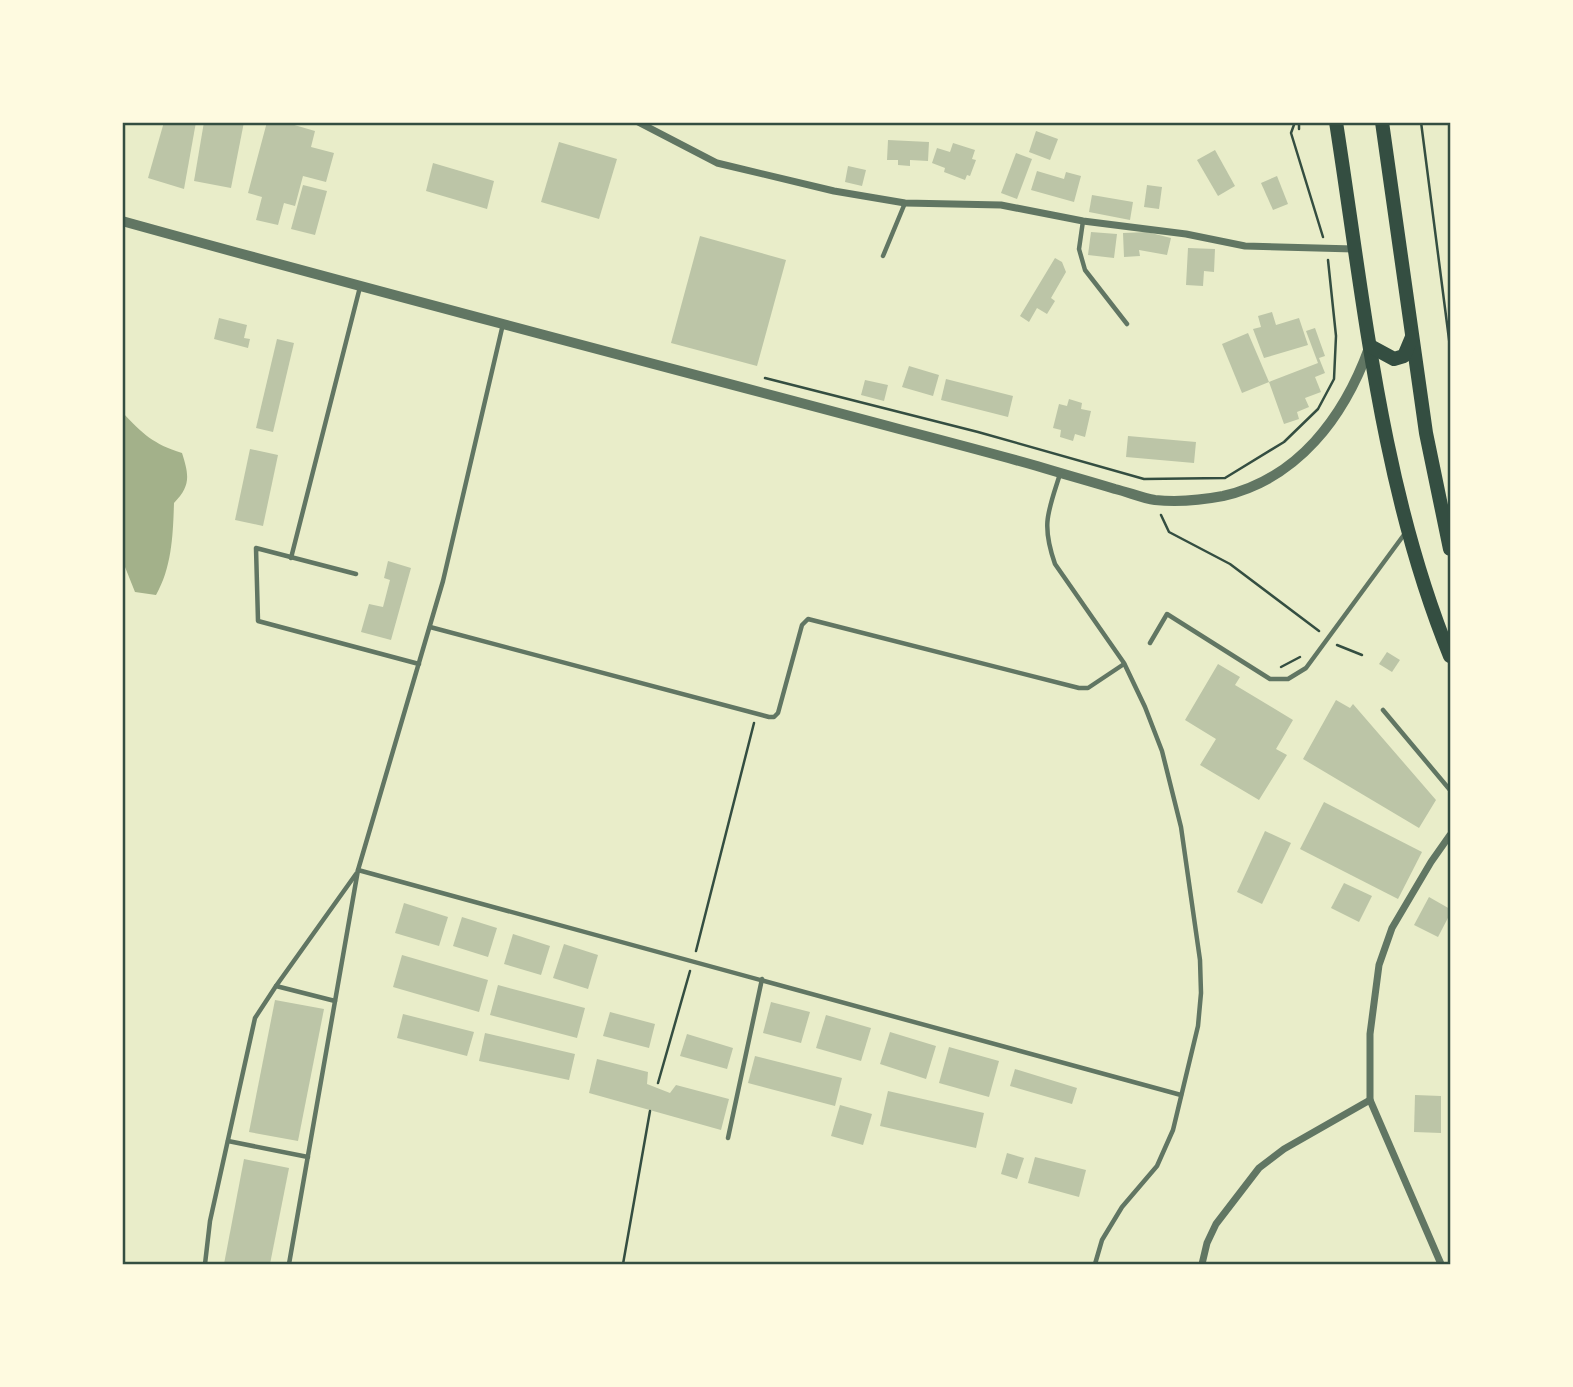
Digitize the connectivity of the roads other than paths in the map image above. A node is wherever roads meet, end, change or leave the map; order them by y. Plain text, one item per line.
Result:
1 (638, 122) edge
2 (1336, 122) edge
3 (1382, 122) edge
4 (905, 203) junction
5 (122, 221) edge
6 (1083, 221) junction
7 (1354, 249) junction
8 (883, 256) dead end
9 (360, 287) junction
10 (503, 323) junction
11 (1127, 324) dead end
12 (1413, 335) junction
13 (1370, 346) junction
14 (1060, 473) junction
15 (1409, 529) junction
16 (1451, 549) edge
17 (290, 558) junction
18 (356, 574) dead end
19 (430, 627) junction
20 (1150, 643) dead end
21 (1451, 656) edge
22 (1124, 663) junction
23 (419, 664) junction
24 (1383, 710) dead end
25 (1451, 790) edge
26 (1451, 835) edge
27 (359, 870) junction
28 (762, 979) junction
29 (276, 986) junction
30 (335, 1000) junction
31 (1181, 1095) junction
32 (1370, 1100) junction
33 (728, 1138) dead end
34 (228, 1141) junction
35 (307, 1157) junction
36 (205, 1265) edge
37 (289, 1265) edge
38 (1095, 1265) edge
39 (1202, 1265) edge
40 (1441, 1265) edge

1 - 4 street
2 - 7 main road
3 - 12 main road
4 - 6 street
4 - 8 lane
5 - 9 street
6 - 7 street
6 - 11 lane
7 - 13 main road
9 - 10 street
9 - 17 lane
10 - 14 street
10 - 19 lane
12 - 13 main road
12 - 16 main road
13 - 14 street
13 - 15 main road
14 - 22 lane
15 - 20 lane
15 - 21 main road
17 - 18 lane
17 - 23 lane
19 - 22 lane
19 - 23 lane
22 - 31 lane
23 - 27 lane
24 - 25 lane
26 - 32 street
27 - 28 lane
27 - 29 lane
27 - 30 lane
28 - 31 lane
28 - 33 lane
29 - 30 lane
29 - 34 lane
30 - 35 lane
31 - 38 lane
32 - 39 street
32 - 40 street
34 - 35 lane
34 - 36 lane
35 - 37 lane

